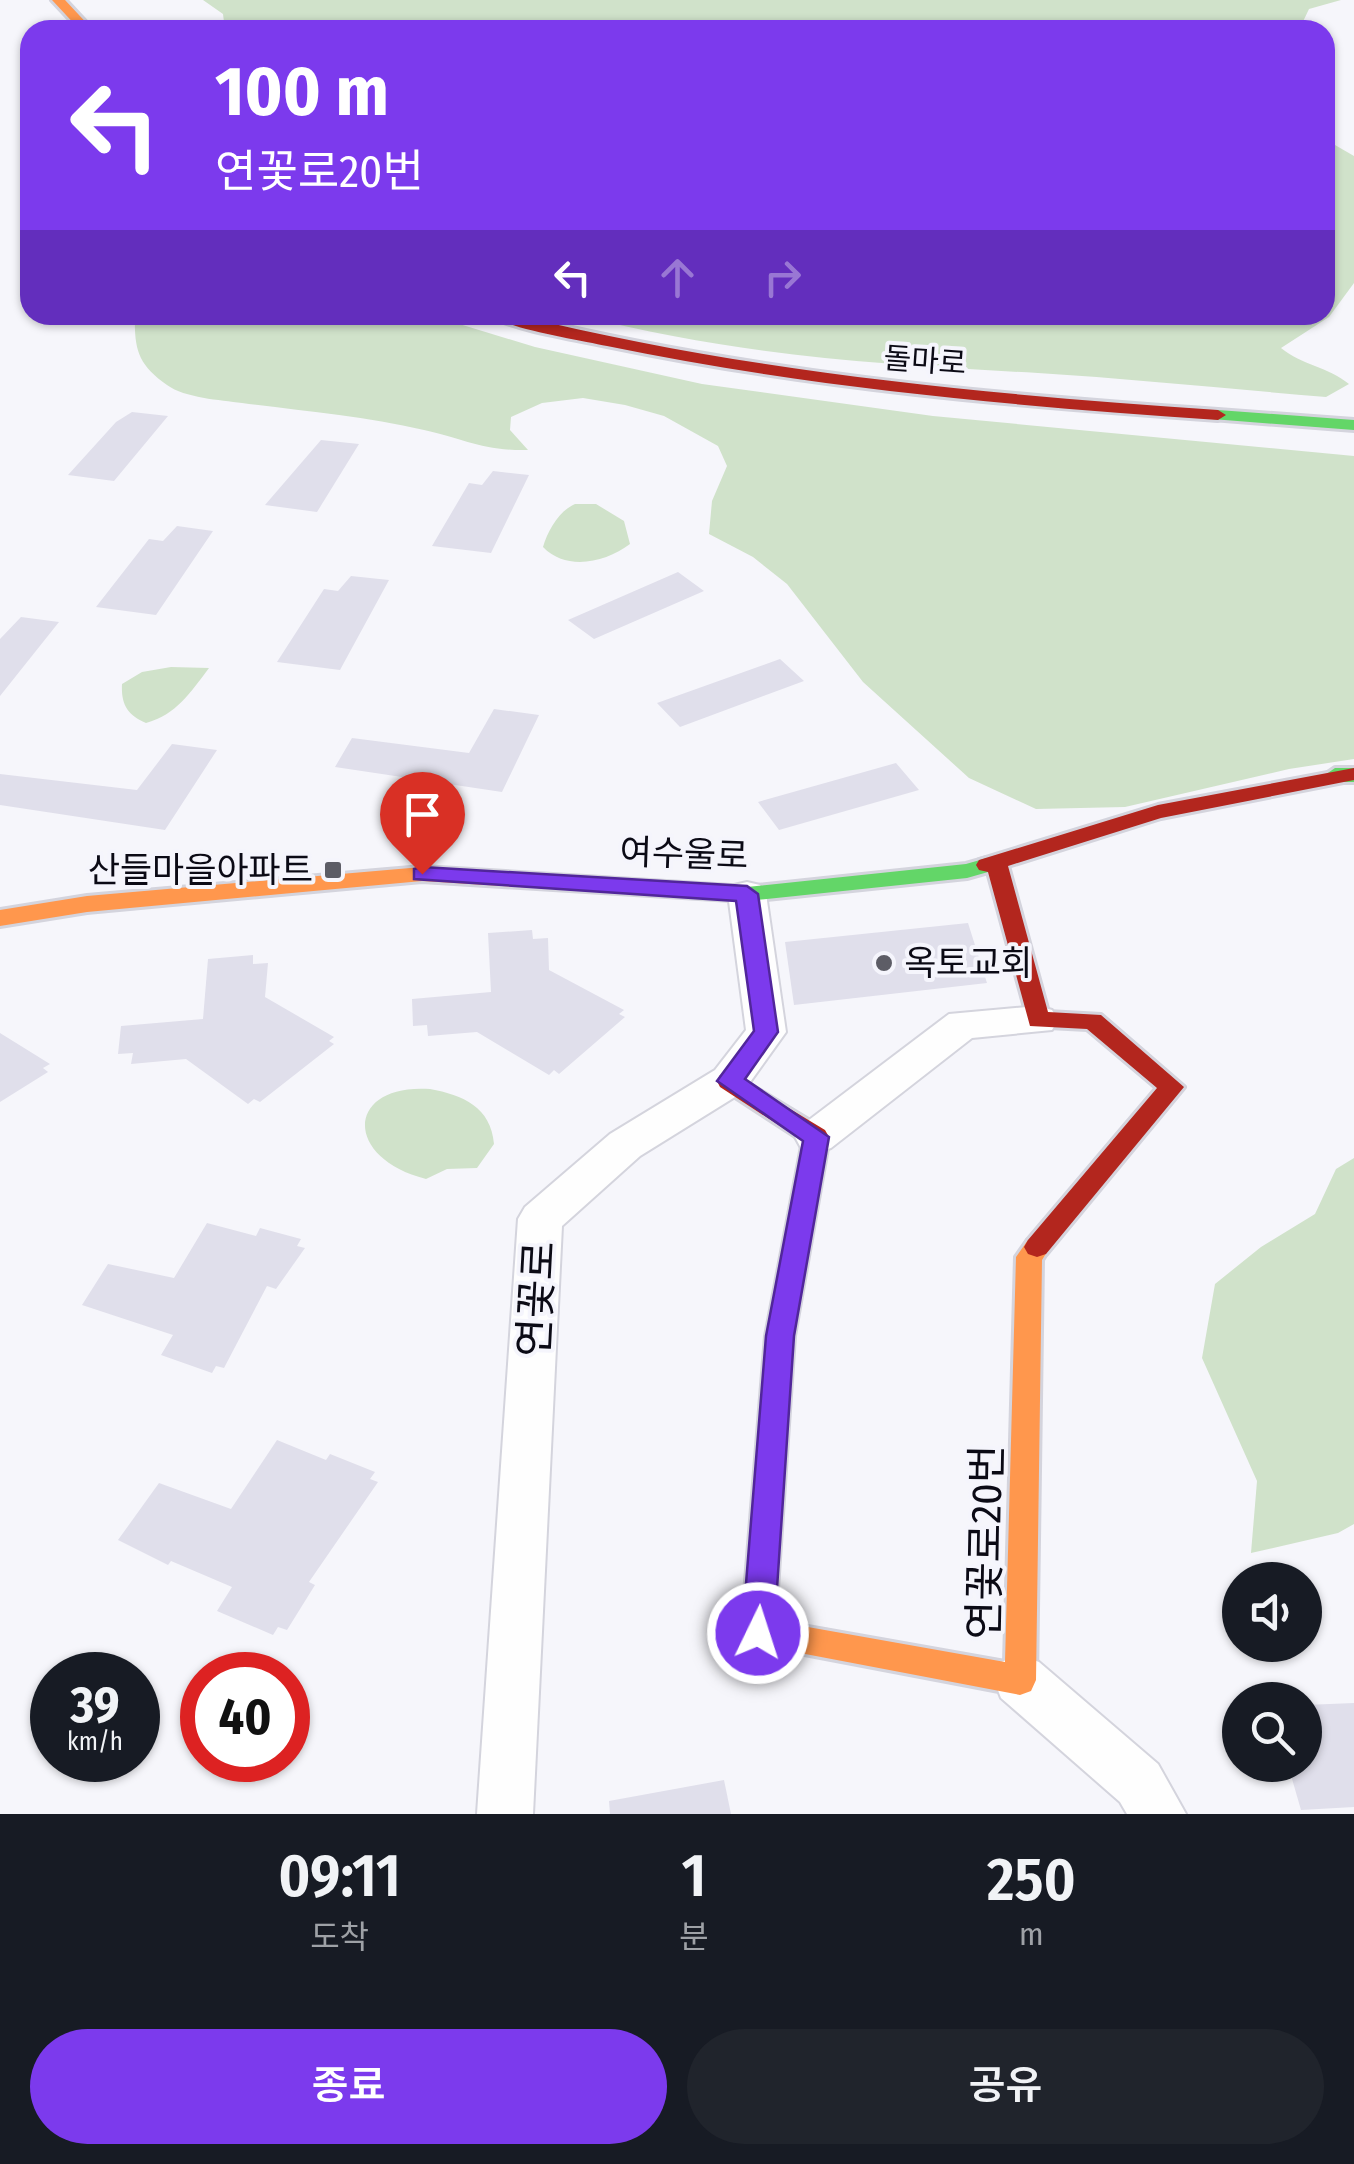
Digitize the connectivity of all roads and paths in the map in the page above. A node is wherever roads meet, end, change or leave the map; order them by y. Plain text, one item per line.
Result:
1 (58, 0) edge
2 (77, 20) edge
3 (538, 325) edge
4 (1354, 425) edge
5 (1348, 774) edge
6 (997, 864) junction
7 (747, 894) junction
8 (0, 918) edge
9 (1038, 1020) junction
10 (730, 1081) junction
11 (816, 1137) junction
12 (1020, 1680) junction
13 (504, 1814) edge
14 (1158, 1814) edge

1 - 2 street
3 - 4 street, 돌마로
5 - 6 street, 여수울로
6 - 7 street, 여수울로
6 - 9 street
7 - 8 street, 여수울로
7 - 10 street, 연꽃로
9 - 11 street
9 - 12 street, 연꽃로20번
10 - 11 street
10 - 13 street, 연꽃로
11 - 12 street, 연꽃로20번
12 - 14 street

